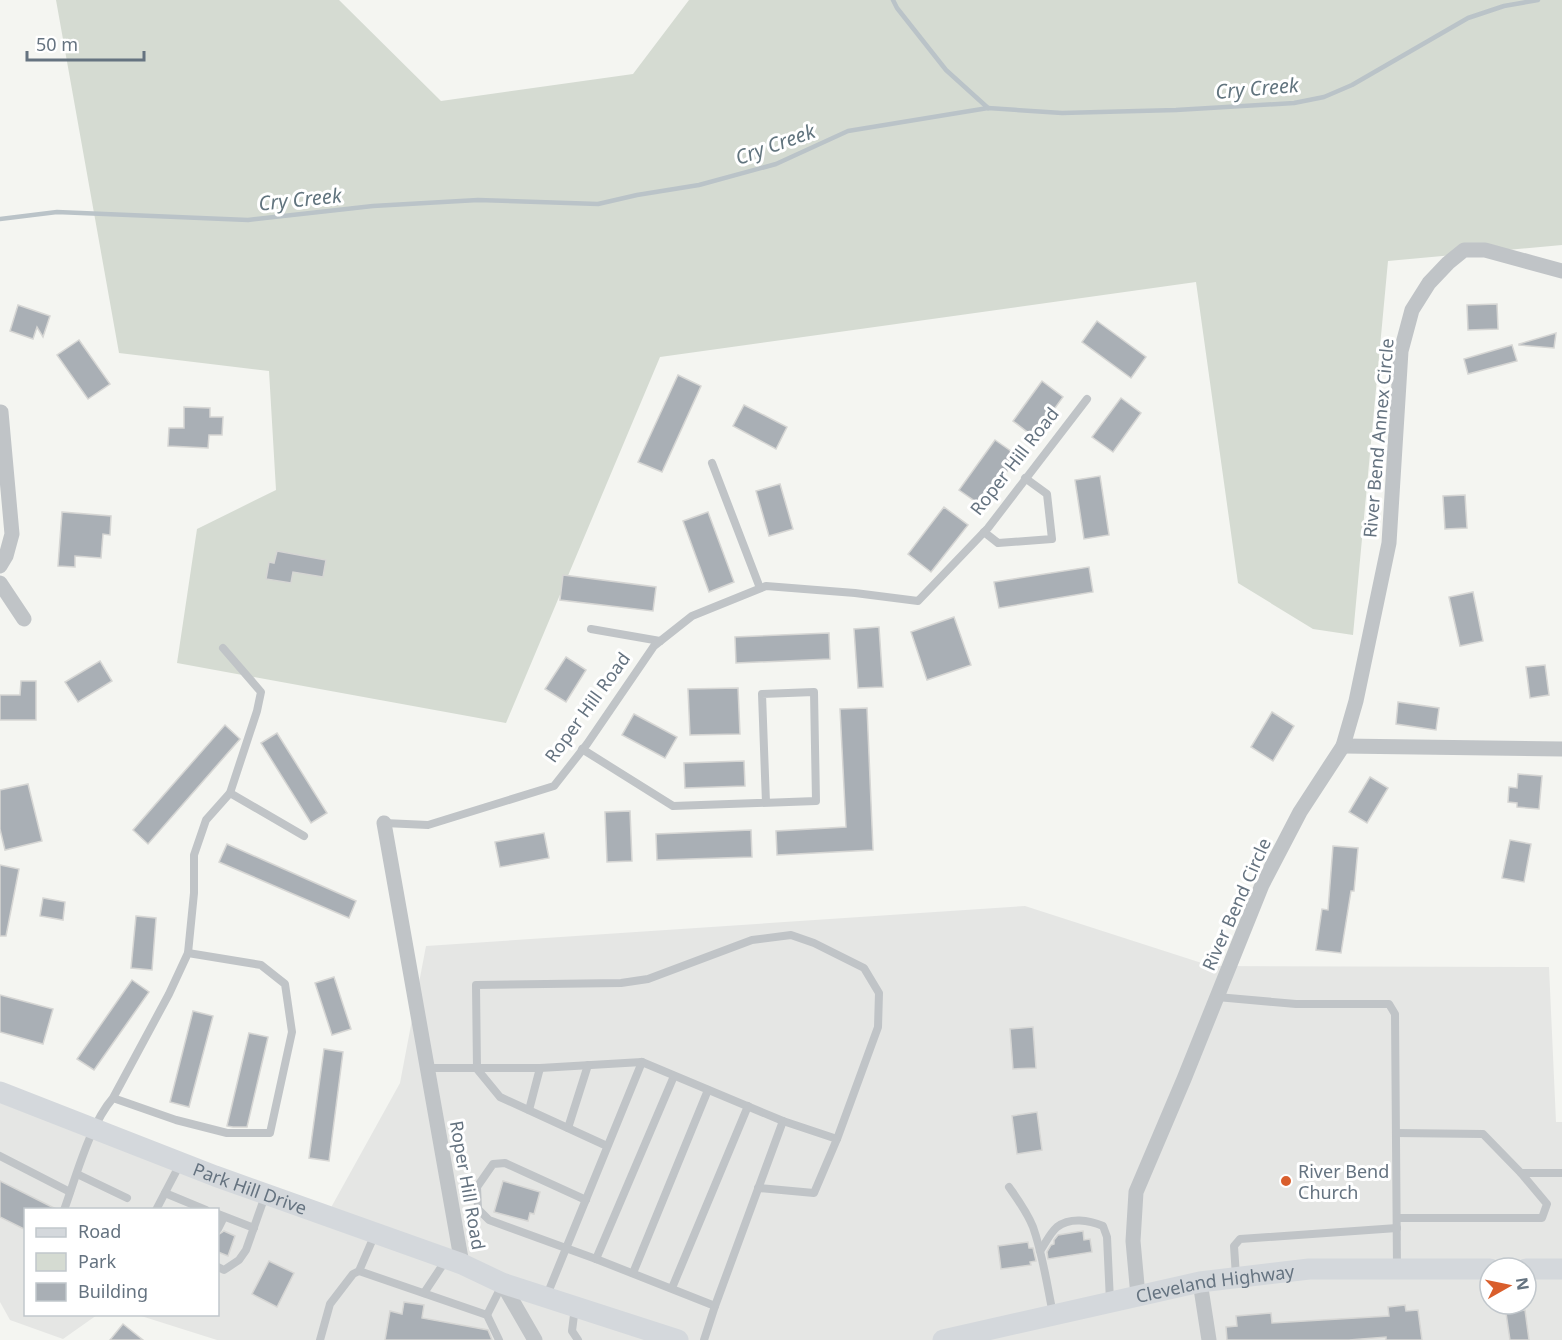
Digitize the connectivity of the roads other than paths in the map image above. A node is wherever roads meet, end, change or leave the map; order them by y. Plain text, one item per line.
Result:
1 (1562, 271) edge
2 (1087, 399) dead end
3 (1, 412) edge
4 (712, 463) dead end
5 (1025, 478) junction
6 (984, 532) junction
7 (0, 566) edge
8 (0, 583) edge
9 (760, 588) junction
10 (24, 619) dead end
11 (591, 629) dead end
12 (660, 641) junction
13 (223, 648) dead end
14 (1342, 746) junction
15 (582, 749) junction
16 (1562, 749) edge
17 (230, 793) junction
18 (766, 803) junction
19 (384, 823) joint
20 (304, 836) dead end
21 (188, 953) junction
22 (1217, 997) junction
23 (642, 1062) junction
24 (588, 1065) junction
25 (427, 1068) junction
26 (540, 1068) junction
27 (477, 1069) junction
28 (674, 1076) junction
29 (708, 1090) junction
30 (0, 1092) edge
31 (113, 1098) junction
32 (748, 1106) junction
33 (529, 1110) junction
34 (783, 1121) junction
35 (568, 1128) junction
36 (94, 1129) junction
37 (1396, 1133) junction
38 (837, 1139) junction
39 (607, 1146) junction
40 (0, 1156) edge
41 (180, 1163) junction
42 (1521, 1173) junction
43 (1562, 1173) edge
44 (77, 1174) junction
45 (1009, 1187) dead end
46 (758, 1188) junction
47 (70, 1192) junction
48 (165, 1193) junction
49 (266, 1195) junction
50 (127, 1198) dead end
51 (585, 1200) junction
52 (192, 1207) edge
53 (64, 1208) edge
54 (157, 1208) edge
55 (221, 1216) edge
56 (1397, 1218) junction
57 (254, 1228) junction
58 (1397, 1228) junction
59 (375, 1233) junction
60 (566, 1249) junction
61 (1040, 1251) junction
62 (596, 1258) junction
63 (454, 1261) junction
64 (219, 1268) edge
65 (1397, 1269) junction
66 (1478, 1269) edge
67 (1538, 1269) edge
68 (1562, 1269) edge
69 (359, 1271) junction
70 (633, 1273) junction
71 (1237, 1278) junction
72 (1200, 1282) junction
73 (502, 1283) junction
74 (672, 1288) junction
75 (424, 1293) junction
76 (546, 1296) junction
77 (1138, 1296) junction
78 (1110, 1302) junction
79 (575, 1306) junction
80 (715, 1306) junction
81 (487, 1315) junction
82 (1053, 1315) junction
83 (320, 1340) edge
84 (499, 1340) edge
85 (535, 1340) edge
86 (578, 1340) edge
87 (677, 1340) edge
88 (704, 1340) edge
89 (943, 1340) edge
90 (1209, 1340) edge

1 - 14 street, River Bend Annex Circle
2 - 5 lane, Roper Hill Road
3 - 7 street
4 - 9 lane
5 - 6 lane, Roper Hill Road
5 - 6 lane
6 - 9 lane, Roper Hill Road
8 - 10 street
9 - 12 lane, Roper Hill Road
11 - 12 lane
12 - 15 lane, Roper Hill Road
13 - 17 lane
14 - 16 street
14 - 22 street, River Bend Circle
15 - 18 lane
15 - 19 lane, Roper Hill Road
17 - 20 lane
17 - 21 lane
18 - 18 lane
19 - 25 street, Roper Hill Road
21 - 31 lane
21 - 31 lane
22 - 37 lane
22 - 77 street, River Bend Circle
23 - 24 lane
23 - 28 lane
23 - 39 lane
24 - 26 lane
24 - 35 lane
25 - 27 lane
25 - 63 street, Roper Hill Road
26 - 27 lane
26 - 33 lane
27 - 33 lane
27 - 38 lane
28 - 29 lane
28 - 62 lane
29 - 32 lane
29 - 70 lane
30 - 36 main road, Park Hill Drive
31 - 36 lane
32 - 34 lane
32 - 74 lane
33 - 35 lane
34 - 38 lane
34 - 46 lane
35 - 39 lane
36 - 41 main road, Park Hill Drive
36 - 44 lane
37 - 42 lane
37 - 56 lane
38 - 46 lane
39 - 51 lane
40 - 47 lane
41 - 48 lane
41 - 49 main road, Park Hill Drive
42 - 43 lane
42 - 56 lane
44 - 47 lane
44 - 50 lane
45 - 61 lane
46 - 80 lane
47 - 53 lane
48 - 52 lane
48 - 54 lane
49 - 57 lane
49 - 59 main road, Park Hill Drive
51 - 60 lane
51 - 60 lane
55 - 57 lane
56 - 58 lane
57 - 64 lane
58 - 65 lane
58 - 71 lane
59 - 63 main road, Park Hill Drive
59 - 69 lane
60 - 62 lane
60 - 76 lane
61 - 78 lane
61 - 82 lane
62 - 70 lane
63 - 73 main road, Park Hill Drive
63 - 75 lane
65 - 66 main road, Cleveland Highway
65 - 71 main road, Cleveland Highway
67 - 68 main road
69 - 75 lane
69 - 83 lane
70 - 74 lane
71 - 72 main road, Cleveland Highway
72 - 77 main road, Cleveland Highway
72 - 90 street
73 - 76 main road
73 - 81 lane
73 - 85 street
74 - 80 lane
75 - 81 lane
76 - 79 main road
77 - 78 main road, Cleveland Highway
78 - 82 main road, Cleveland Highway
79 - 86 lane
79 - 87 main road
80 - 88 lane
81 - 84 lane
82 - 89 main road, Cleveland Highway

